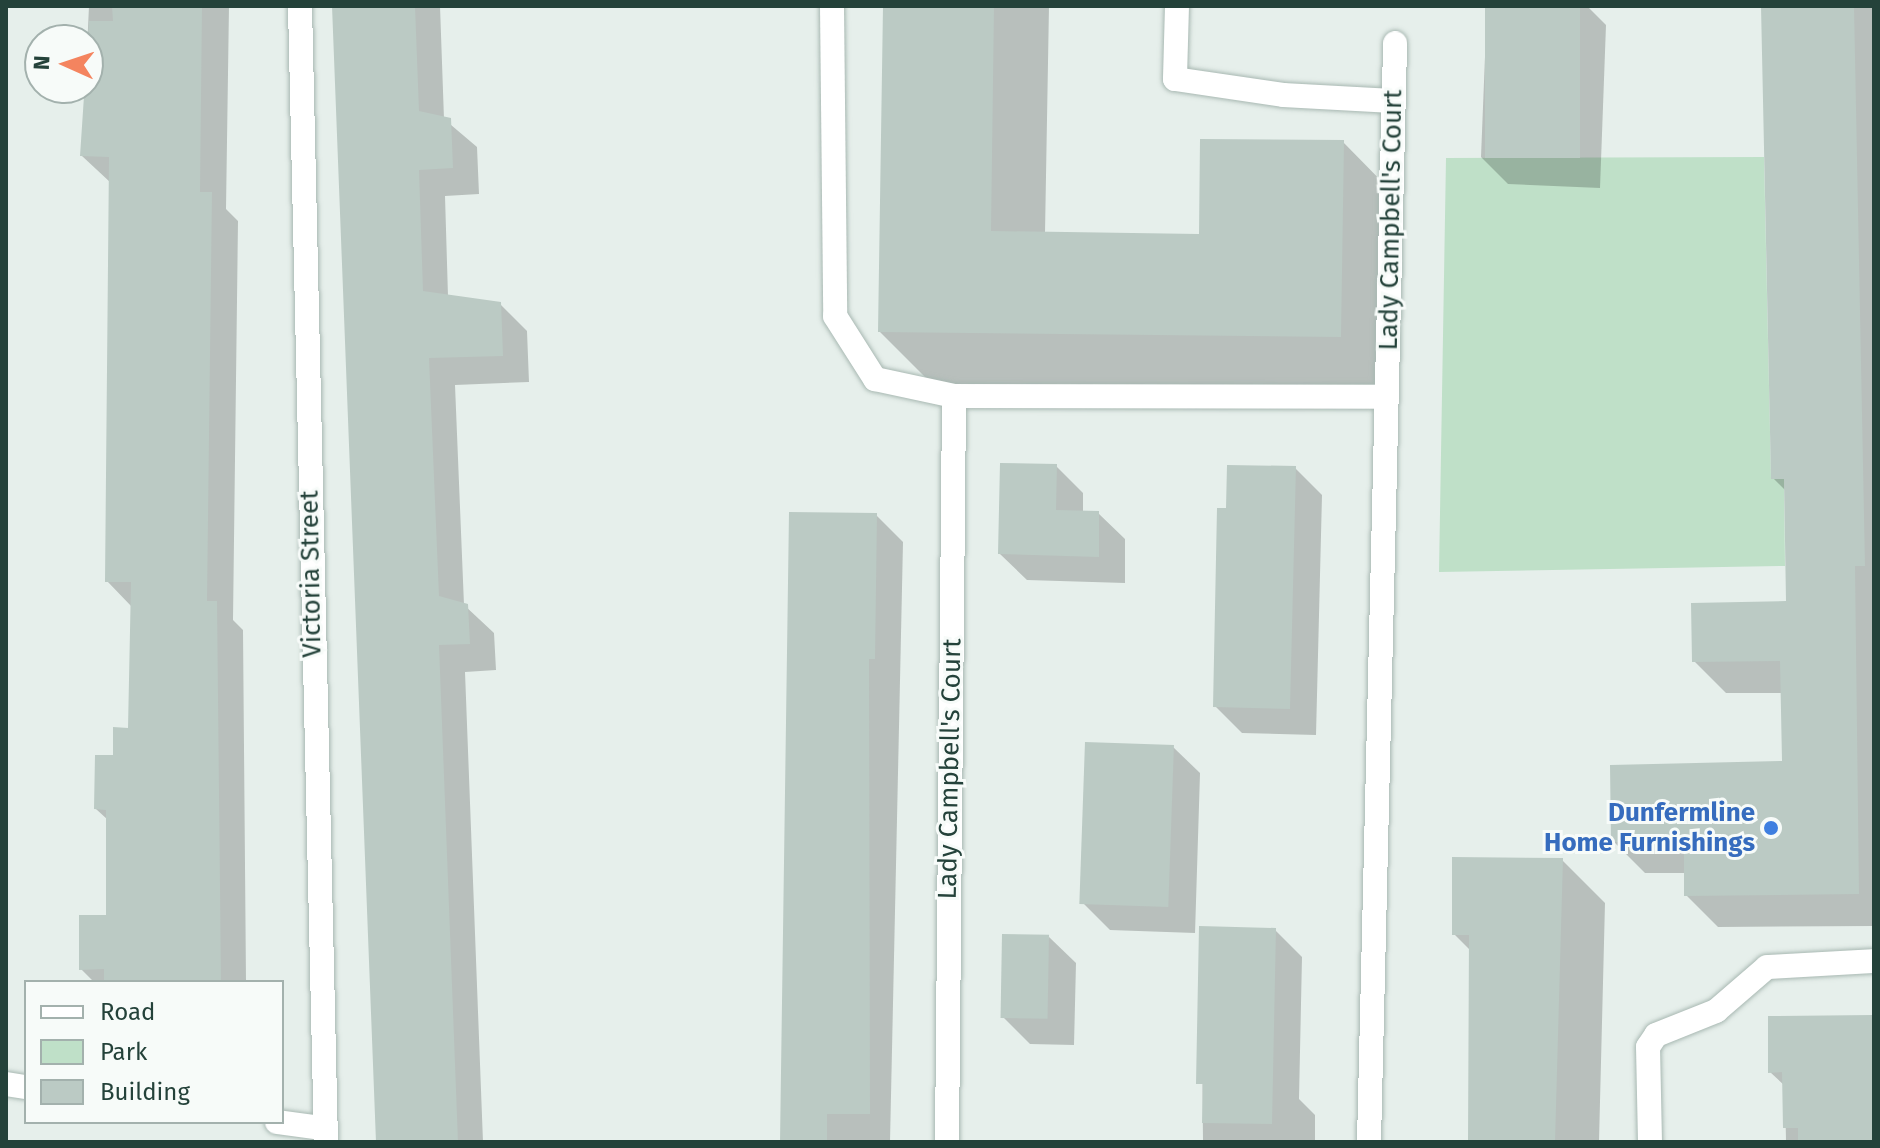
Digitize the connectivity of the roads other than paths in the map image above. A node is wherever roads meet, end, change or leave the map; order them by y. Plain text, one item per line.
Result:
1 (300, 6) edge
2 (832, 6) edge
3 (1177, 6) edge
4 (1395, 43) dead end
5 (1393, 101) junction
6 (954, 396) junction
7 (1386, 397) junction
8 (1874, 961) edge
9 (284, 1124) edge
10 (324, 1135) edge
11 (947, 1142) edge
12 (1369, 1142) edge
13 (1650, 1142) edge

1 - 10 street, Victoria Street
2 - 6 street
3 - 5 street
4 - 5 street, Lady Campbell's Court
5 - 7 street, Lady Campbell's Court
6 - 7 street
6 - 11 street, Lady Campbell's Court
7 - 12 street, Lady Campbell's Court
8 - 13 street
9 - 10 street

